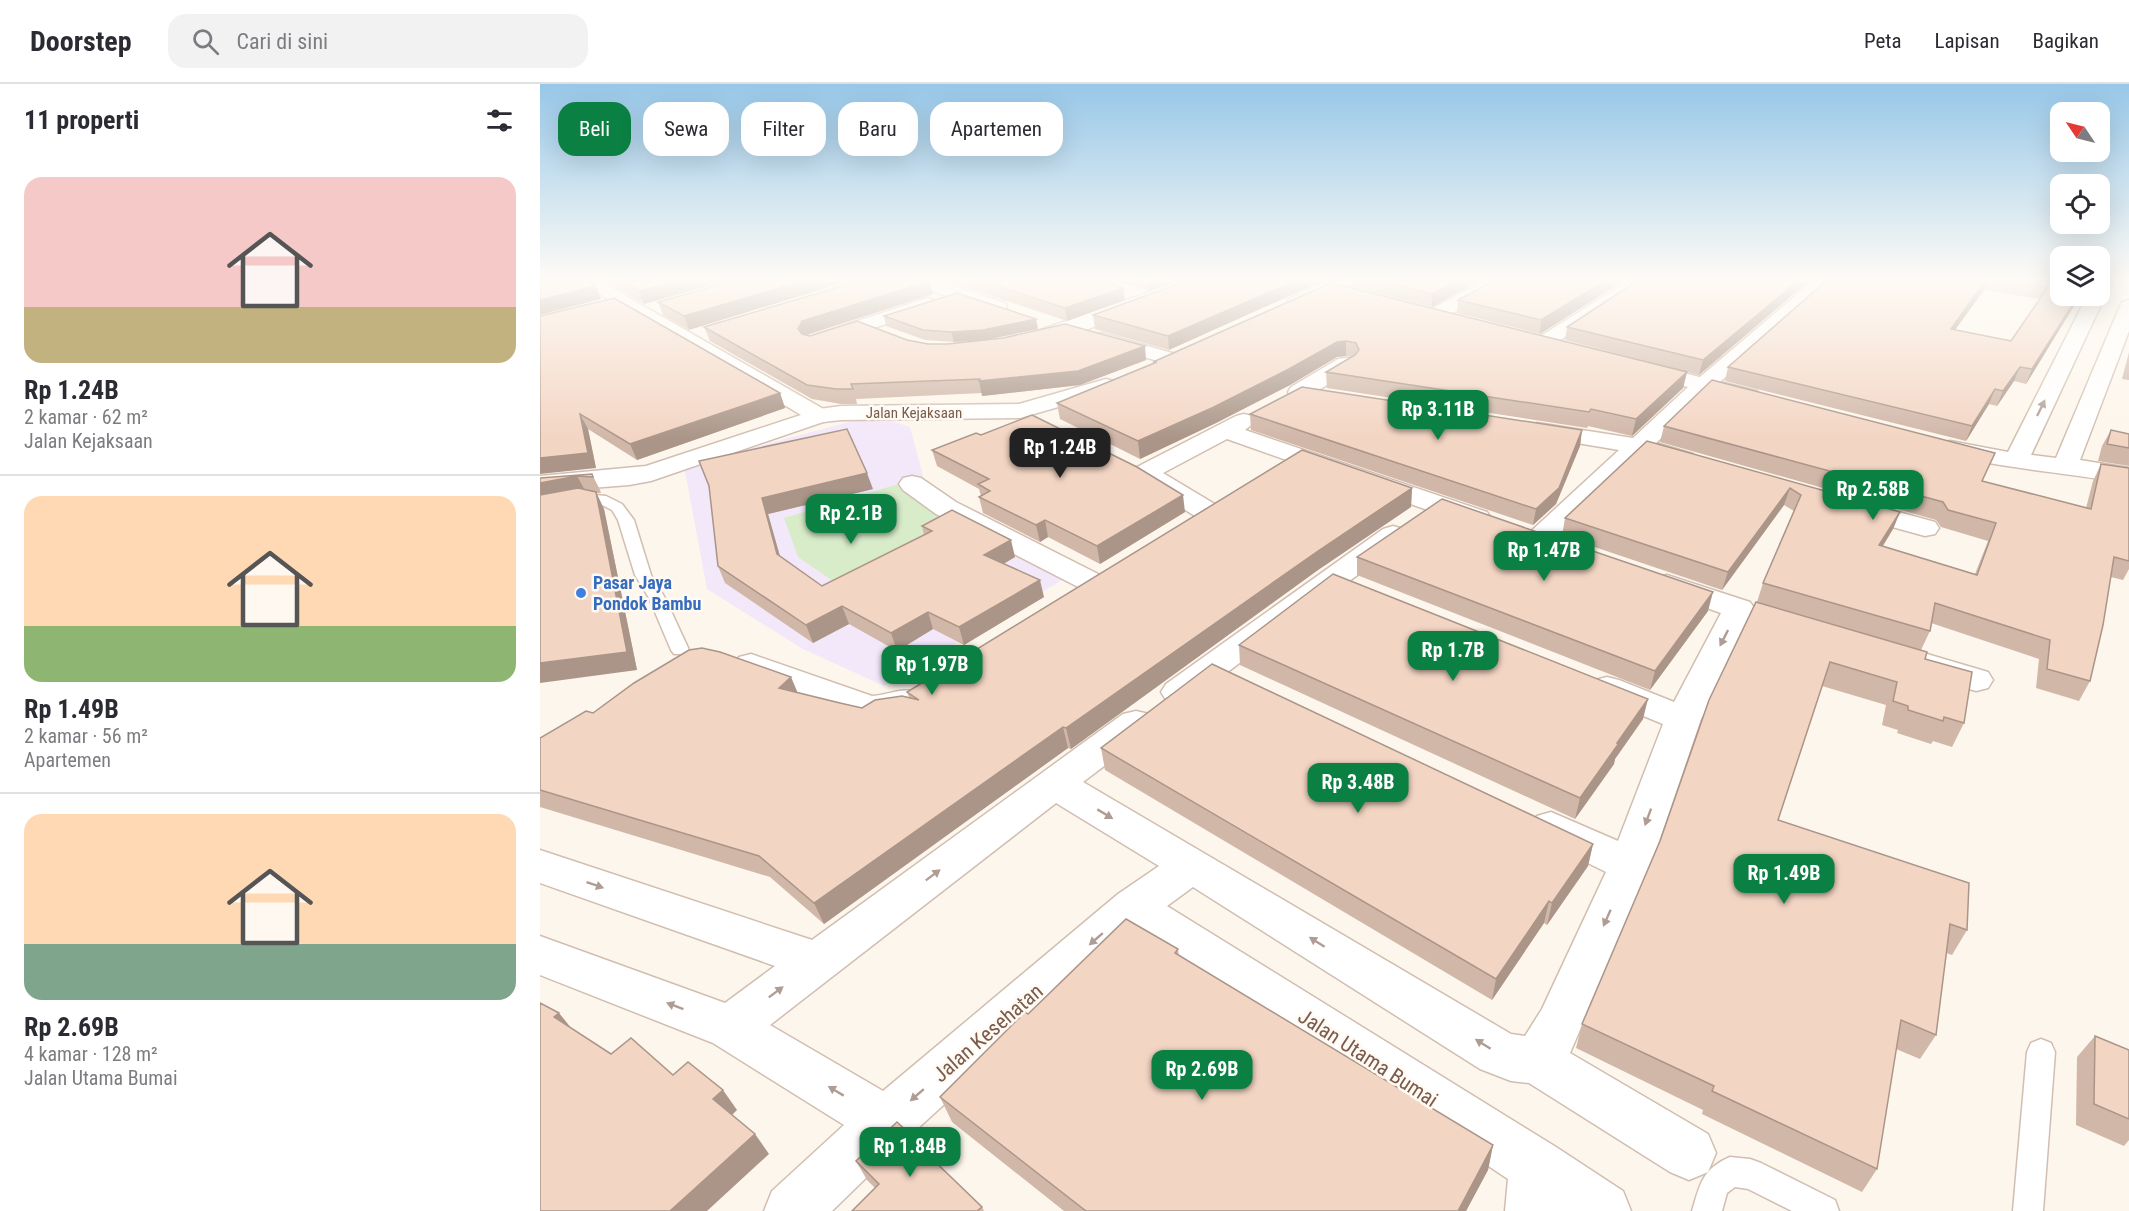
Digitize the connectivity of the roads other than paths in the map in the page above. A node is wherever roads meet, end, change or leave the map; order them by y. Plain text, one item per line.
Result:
1 (678, 334) edge
2 (705, 334) edge
3 (836, 334) edge
4 (883, 334) edge
5 (1049, 334) edge
6 (1087, 334) edge
7 (1558, 334) edge
8 (1764, 334) edge
9 (2079, 334) edge
10 (2118, 334) edge
11 (889, 336) edge
12 (1521, 337) edge
13 (687, 339) junction
14 (814, 341) edge
15 (1013, 343) edge
16 (1543, 343) junction
17 (1566, 349) edge
18 (1346, 364) edge
19 (1624, 364) edge
20 (1705, 385) junction
21 (1299, 392) junction
22 (1334, 398) edge
23 (1773, 402) edge
24 (1020, 411) junction
25 (819, 416) junction
26 (1051, 426) edge
27 (1510, 426) edge
28 (1226, 431) junction
29 (1934, 444) edge
30 (1640, 446) junction
31 (1297, 457) junction
32 (2016, 461) junction
33 (1708, 466) edge
34 (2065, 466) junction
35 (1267, 475) edge
36 (2129, 476) edge
37 (540, 484) edge
38 (912, 484) dead end
39 (1238, 494) edge
40 (1834, 502) edge
41 (1436, 505) junction
42 (540, 507) edge
43 (1208, 512) junction
44 (1926, 528) dead end
45 (1179, 530) edge
46 (1539, 539) junction
47 (1572, 551) edge
48 (1122, 565) edge
49 (1639, 574) edge
50 (1330, 578) junction
51 (1093, 583) junction
52 (1363, 592) edge
53 (1064, 602) edge
54 (1739, 609) junction
55 (1773, 619) edge
56 (702, 653) junction
57 (1897, 657) edge
58 (661, 676) edge
59 (1584, 679) edge
60 (1976, 680) dead end
61 (936, 682) edge
62 (1683, 718) junction
63 (1054, 784) junction
64 (1523, 814) edge
65 (1192, 865) junction
66 (1630, 865) junction
67 (540, 866) edge
68 (1133, 907) junction
69 (540, 955) edge
70 (818, 961) junction
71 (730, 1027) junction
72 (2041, 1052) dead end
73 (1535, 1059) junction
74 (886, 1122) junction
75 (1689, 1153) dead end
76 (1535, 1188) edge
77 (792, 1211) edge
78 (1603, 1211) edge
79 (1707, 1211) edge
80 (1824, 1211) edge
81 (2028, 1211) edge

1 - 13 street
2 - 13 street
3 - 14 street
4 - 11 street
5 - 15 street
6 - 24 street, Jalan Kejaksaan
7 - 16 street
8 - 20 street
32 -> 9 street
10 - 34 street
12 - 16 street
13 - 25 street
16 - 17 street
18 - 21 street
19 - 20 street
20 - 23 street
20 - 30 street
21 - 22 street
21 - 28 street
24 - 25 street, Jalan Kejaksaan
24 - 26 street
25 - 37 street, Jalan Kejaksaan
27 - 30 street
28 - 31 street
28 - 43 street
29 - 32 street
30 - 33 street
30 - 46 street
31 - 35 street
31 - 41 street
32 - 34 street
34 - 36 street
38 - 51 street
39 - 43 street
40 - 44 street
41 - 46 street
41 - 50 street
42 - 56 lane
43 - 45 street
46 - 47 street
48 - 51 street
49 - 54 street
50 - 52 street
50 - 63 street
51 - 53 street
54 - 55 street
54 -> 62 street
56 - 58 street
56 - 61 street
57 - 60 street
59 - 62 street
62 -> 66 street
63 -> 65 street
70 -> 63 street
64 - 66 street
65 - 68 street, Jalan Kesehatan
73 -> 65 street
66 -> 73 street
67 -> 70 street
68 -> 74 street, Jalan Kesehatan
68 - 76 street, Jalan Utama Bumai
71 -> 69 street
71 -> 70 street
74 -> 71 street
72 - 81 lane
73 - 75 street
74 - 77 street, Jalan Kesehatan
76 - 78 street, Jalan Utama Bumai
79 - 80 lane

